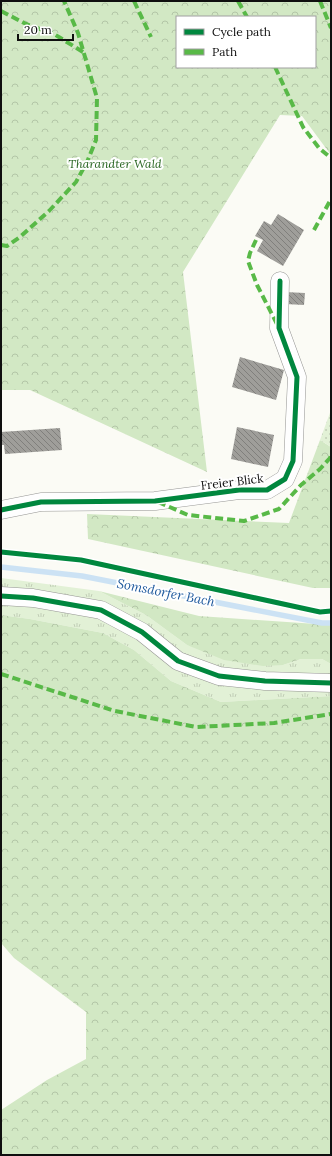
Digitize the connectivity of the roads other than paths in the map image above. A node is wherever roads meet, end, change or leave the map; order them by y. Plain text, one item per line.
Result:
1 (280, 281) dead end
2 (1, 510) edge
3 (1, 596) edge
4 (331, 683) edge

1 - 2 street, Freier Blick
3 - 4 street

